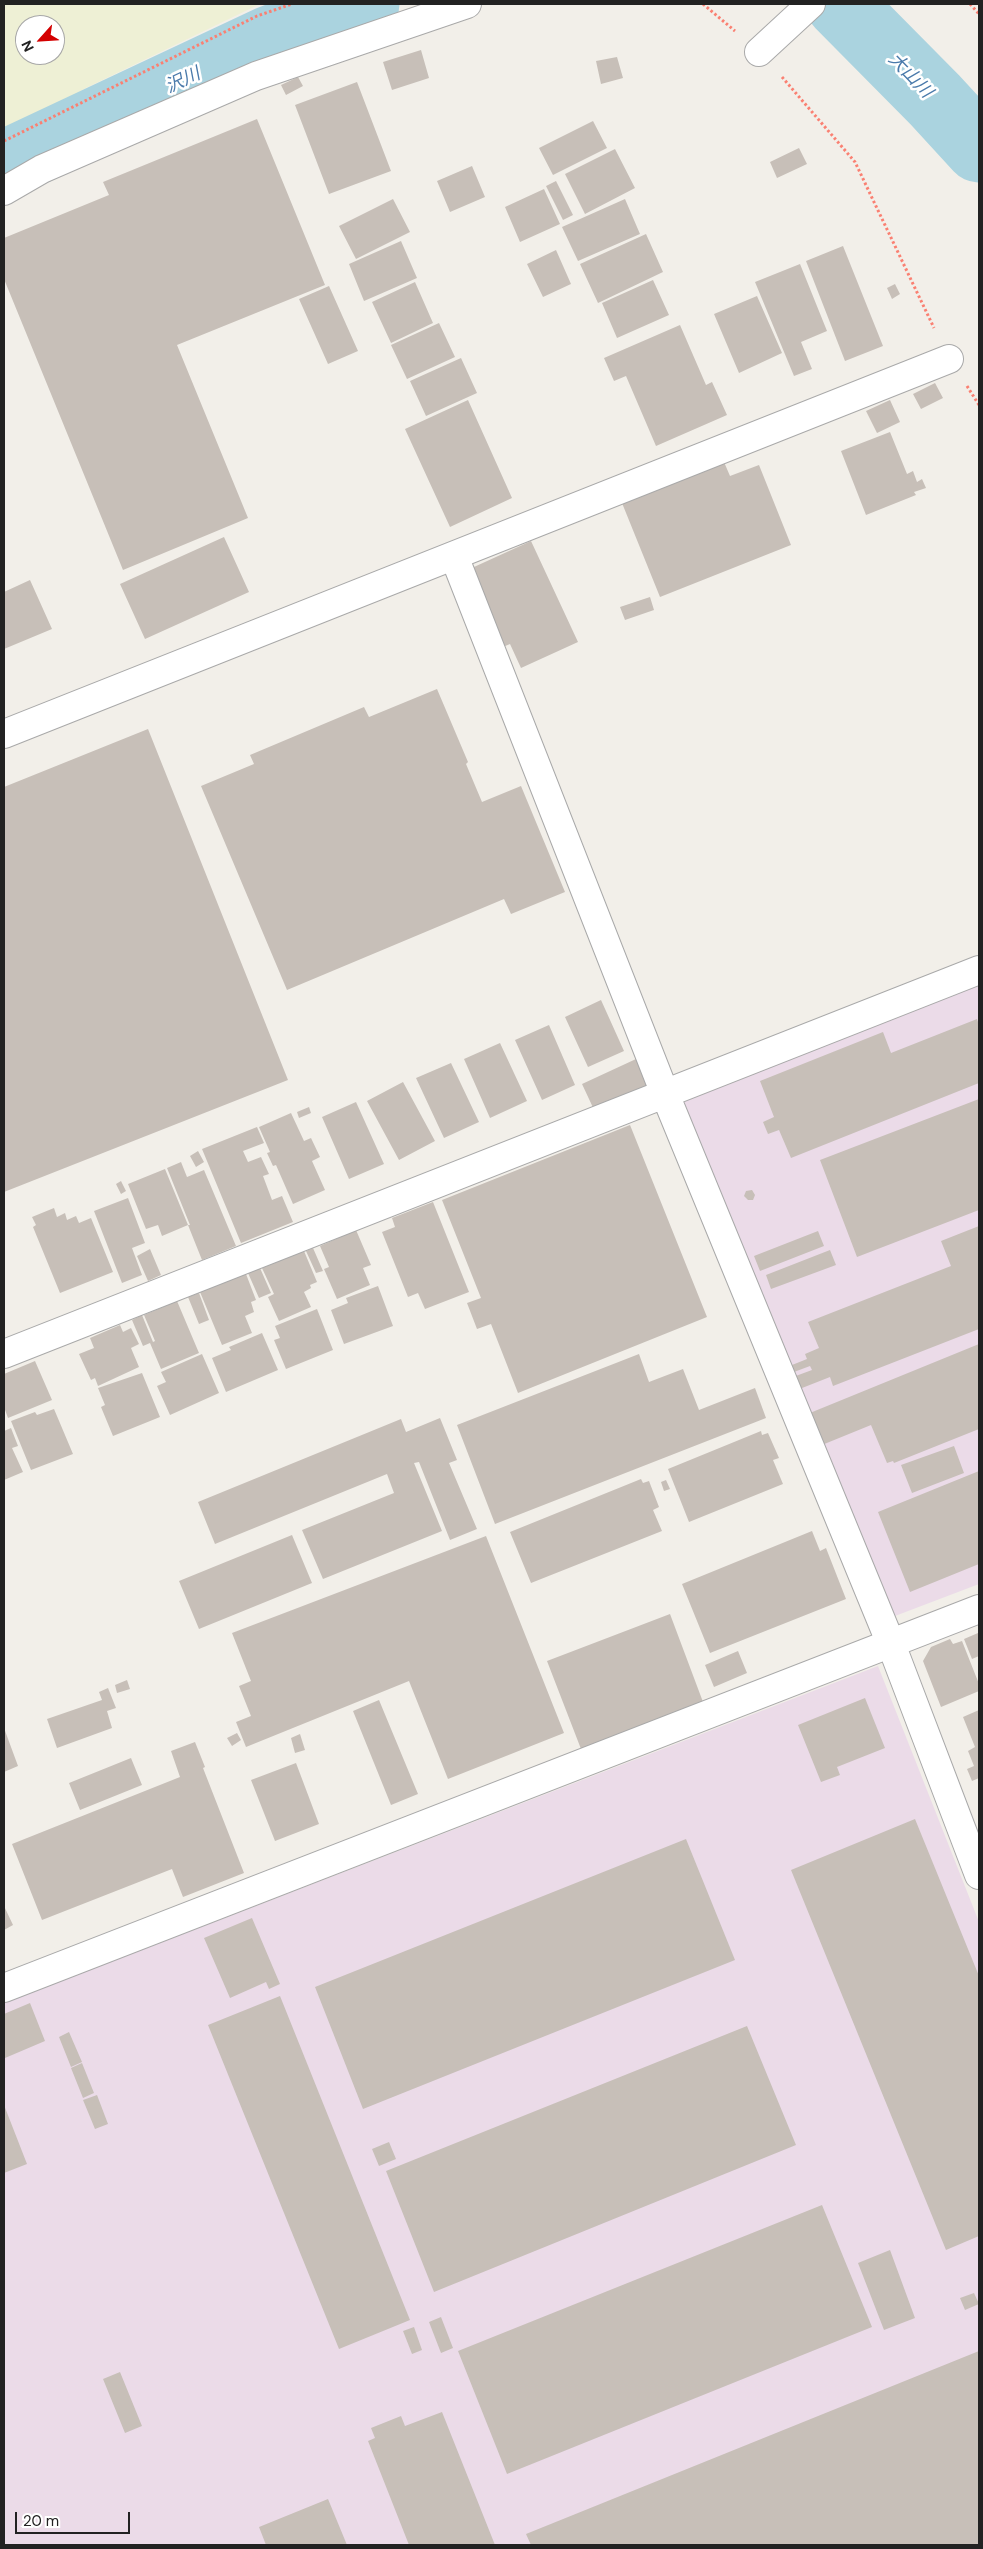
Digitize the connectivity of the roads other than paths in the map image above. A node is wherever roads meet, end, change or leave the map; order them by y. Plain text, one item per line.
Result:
1 (467, 4) edge
2 (804, 11) edge
3 (759, 52) road end
4 (4, 191) edge
5 (949, 359) road end
6 (454, 556) junction
7 (4, 734) edge
8 (979, 970) edge
9 (665, 1094) junction
10 (4, 1354) edge
11 (979, 1608) edge
12 (891, 1644) junction
13 (979, 1874) edge
14 (4, 1988) edge

1 - 4 street
2 - 3 street
5 - 6 street
6 - 7 street
6 - 9 street
8 - 9 street
9 - 10 street
9 - 12 street
11 - 12 street
12 - 13 street
12 - 14 street

